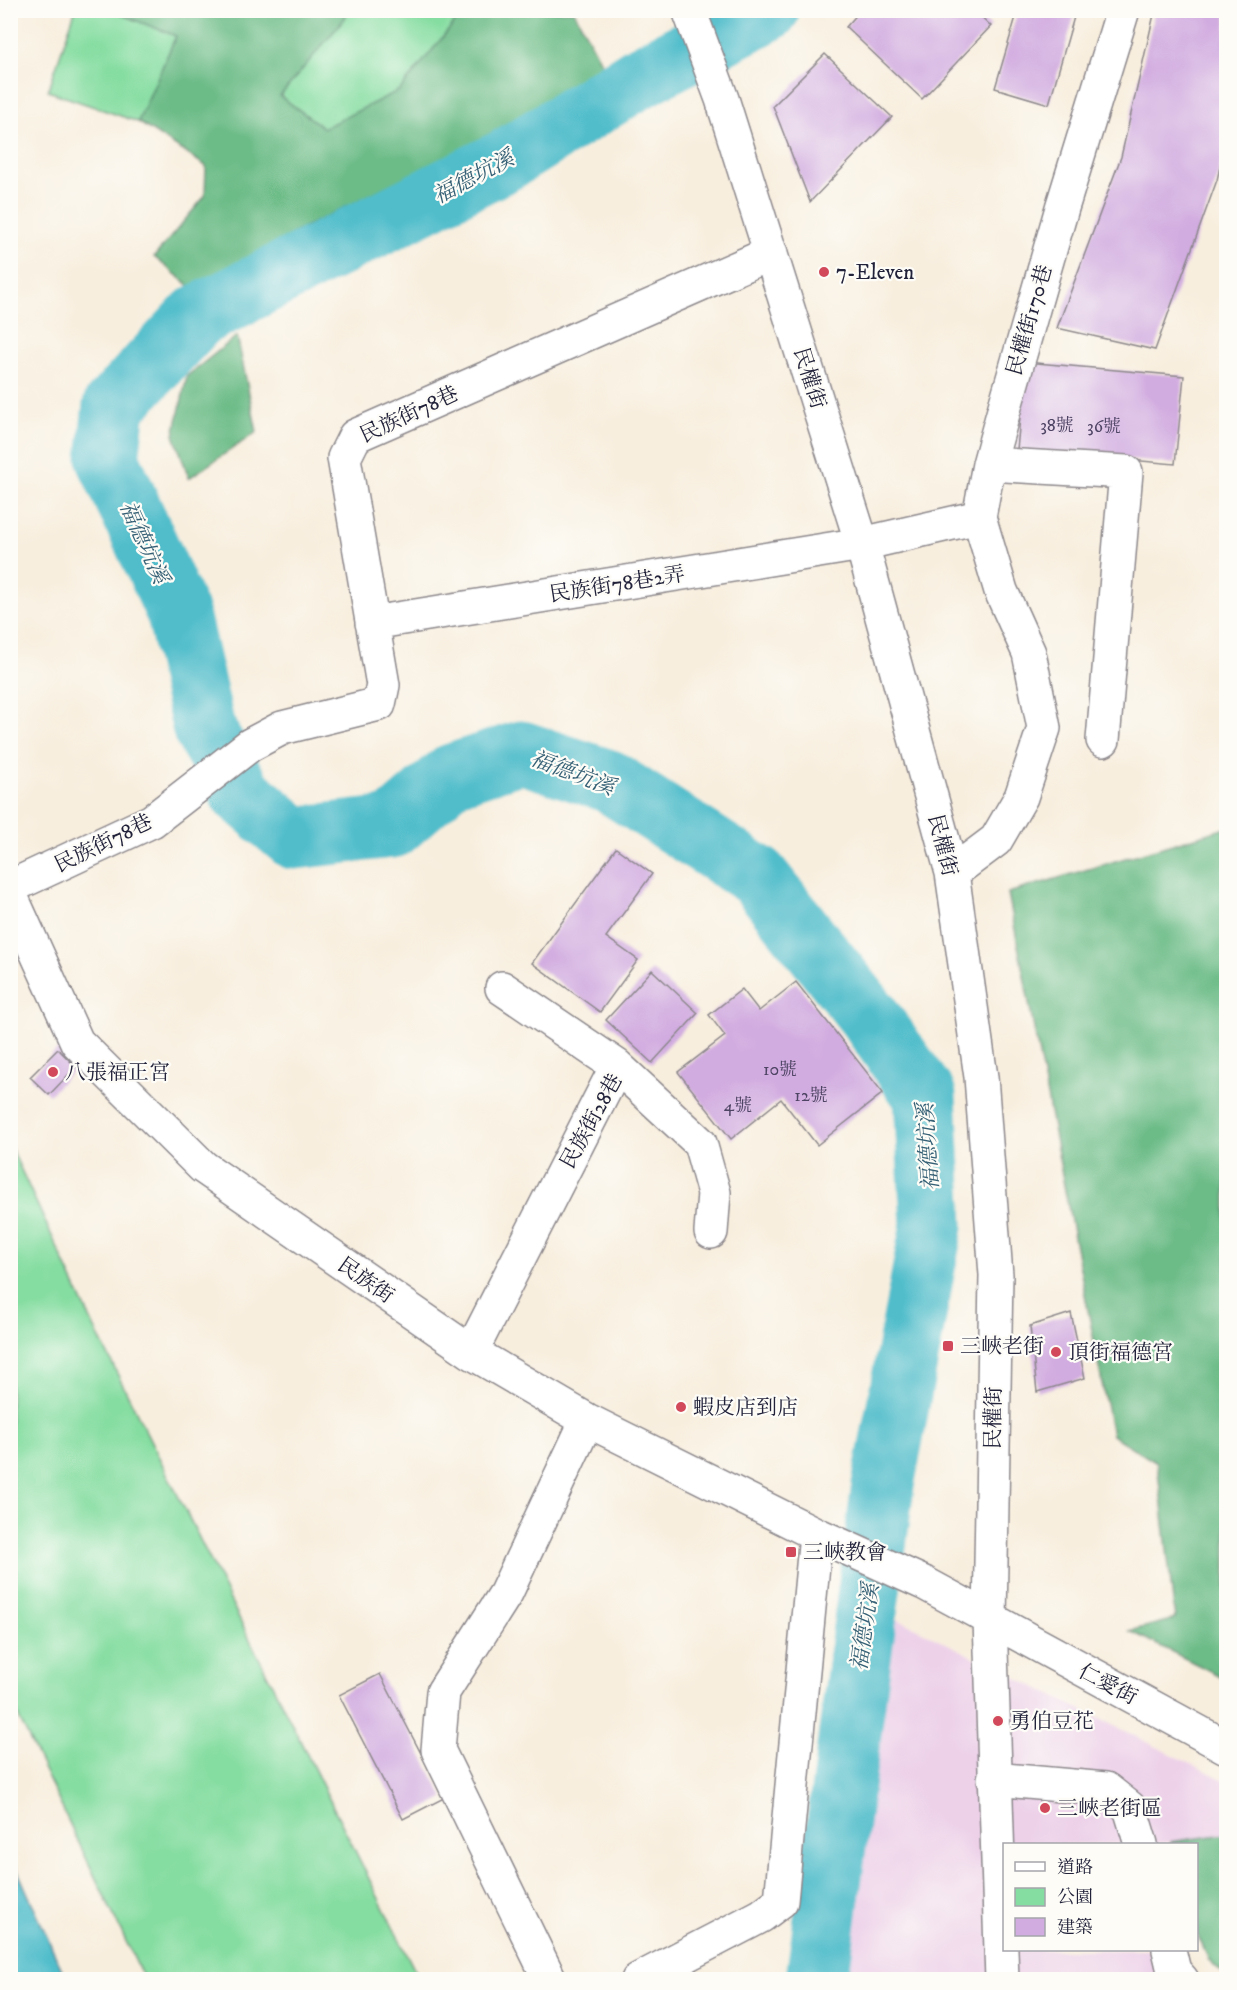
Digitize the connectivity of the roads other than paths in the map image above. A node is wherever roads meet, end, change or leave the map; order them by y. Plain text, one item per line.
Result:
1 (689, 10) edge
2 (1123, 10) edge
3 (771, 253) junction
4 (989, 464) junction
5 (979, 517) junction
6 (862, 544) junction
7 (372, 623) junction
8 (1103, 740) dead end
9 (952, 873) junction
10 (10, 887) edge
11 (10, 894) edge
12 (502, 988) dead end
13 (617, 1066) junction
14 (711, 1232) dead end
15 (471, 1352) junction
16 (587, 1420) junction
17 (825, 1539) junction
18 (924, 1583) joint
19 (990, 1620) junction
20 (1227, 1747) edge
21 (994, 1779) junction
22 (1140, 1843) edge
23 (1169, 1951) edge
24 (550, 1980) edge
25 (638, 1980) edge
26 (1002, 1980) edge
27 (1182, 1980) edge

1 - 3 street, 民權街
2 - 4 street, 民權街170巷
3 - 6 street, 民權街
3 - 7 street, 民族街78巷
4 - 5 street, 民權街170巷
4 - 8 street
5 - 6 street
5 - 9 street
6 - 7 street, 民族街78巷2弄
6 - 9 street, 民權街
7 - 10 street, 民族街78巷
9 - 19 street, 民權街
11 - 15 street, 民族街
12 - 13 street
13 - 14 street, 民族街28巷
13 - 15 street, 民族街28巷
15 - 16 street, 民族街
16 - 17 street, 民族街
16 - 24 street
17 - 18 street, 民族街
17 - 25 street
18 - 19 street, 仁愛街
19 - 20 street, 仁愛街
19 - 21 street, 民權街
21 - 22 street
21 - 26 street, 民權街
23 - 27 street

